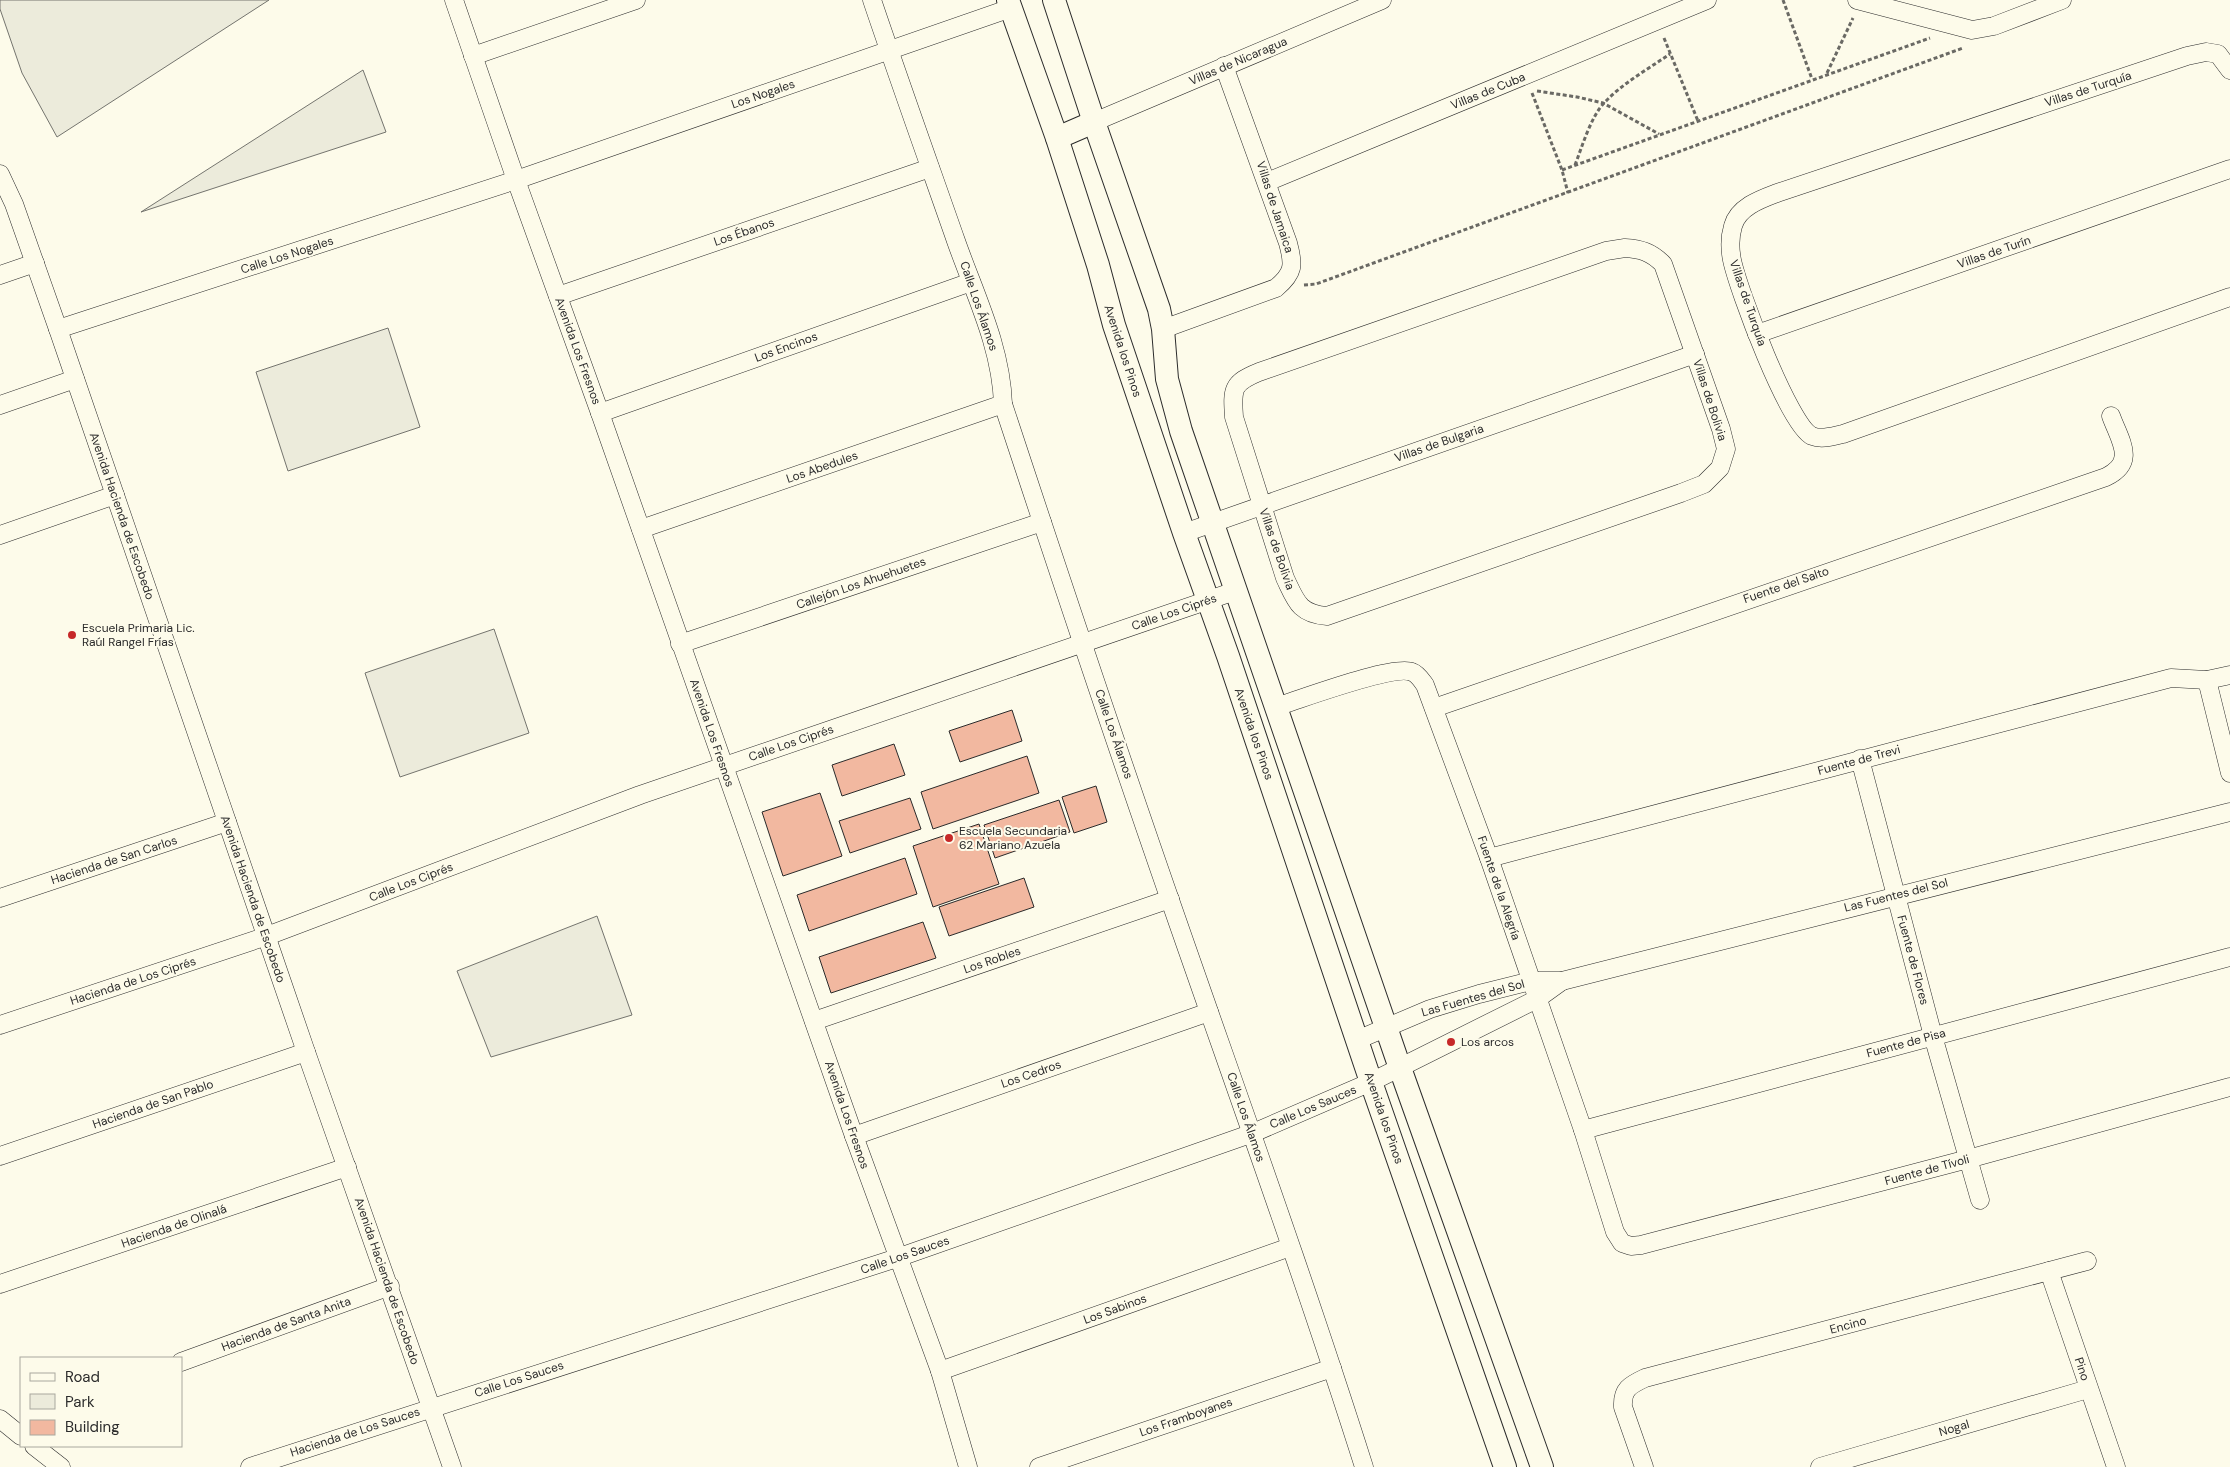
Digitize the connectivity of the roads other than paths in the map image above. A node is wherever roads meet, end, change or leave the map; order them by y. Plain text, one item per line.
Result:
1 (454, 0) edge
2 (636, 0) edge
3 (872, 0) edge
4 (1054, 0) edge
5 (1382, 0) edge
6 (1707, 0) edge
7 (2062, 0) edge
8 (1859, 1) edge
9 (1009, 4) edge
10 (889, 50) junction
11 (473, 56) junction
12 (1224, 66) junction
13 (2230, 70) edge
14 (1094, 122) junction
15 (1058, 138) junction
16 (930, 168) junction
17 (2230, 169) edge
18 (0, 174) edge
19 (516, 180) junction
20 (1267, 182) junction
21 (35, 263) junction
22 (0, 275) edge
23 (971, 282) junction
24 (558, 296) junction
25 (2230, 298) edge
26 (58, 329) junction
27 (1164, 329) junction
28 (1757, 334) junction
29 (1695, 354) junction
30 (75, 379) junction
31 (1003, 404) junction
32 (0, 405) edge
33 (600, 413) junction
34 (2111, 416) dead end
35 (115, 495) junction
36 (1261, 506) junction
37 (1042, 522) junction
38 (1212, 522) junction
39 (641, 529) junction
40 (1184, 533) junction
41 (0, 535) edge
42 (1235, 591) junction
43 (1208, 601) junction
44 (1083, 643) junction
45 (680, 644) junction
46 (2230, 674) edge
47 (2207, 680) junction
48 (1275, 707) junction
49 (1434, 708) junction
50 (1860, 759) junction
51 (723, 766) junction
52 (2230, 772) edge
53 (2230, 812) edge
54 (227, 822) junction
55 (1489, 858) junction
56 (1896, 895) junction
57 (0, 898) edge
58 (1170, 899) junction
59 (267, 936) junction
60 (2230, 957) edge
61 (1531, 981) junction
62 (1562, 981) junction
63 (1537, 999) junction
64 (1209, 1012) junction
65 (814, 1021) junction
66 (0, 1025) edge
67 (1386, 1028) junction
68 (1932, 1036) junction
69 (1357, 1040) junction
70 (306, 1052) junction
71 (1400, 1068) junction
72 (1371, 1082) junction
73 (2230, 1087) edge
74 (1583, 1130) junction
75 (1252, 1133) junction
76 (854, 1136) junction
77 (0, 1156) edge
78 (1968, 1160) junction
79 (347, 1167) junction
80 (1980, 1200) dead end
81 (1622, 1243) joint
82 (1290, 1247) junction
83 (898, 1258) junction
84 (2087, 1261) dead end
85 (2050, 1271) junction
86 (0, 1284) edge
87 (390, 1286) junction
88 (182, 1362) edge
89 (1332, 1368) junction
90 (940, 1371) junction
91 (1508, 1373) junction
92 (1476, 1383) junction
93 (2088, 1389) junction
94 (431, 1408) junction
95 (9, 1421) edge
96 (20, 1435) edge
97 (35, 1447) edge
98 (61, 1467) edge
99 (250, 1467) edge
100 (452, 1467) edge
101 (968, 1467) edge
102 (1039, 1467) edge
103 (1364, 1467) edge
104 (1505, 1467) edge
105 (1542, 1467) edge
106 (1644, 1467) edge
107 (1820, 1467) edge
108 (2116, 1467) edge

1 - 11 street, Avenida Los Fresnos
2 - 11 street
3 - 10 street, Calle Los Álamos
4 - 14 street
5 - 12 street, Villas de Nicaragua
6 - 20 street, Villas de Cuba
7 - 8 street
9 - 10 street, Los Nogales
9 - 15 street, Avenida los Pinos
10 - 16 street, Calle Los Álamos
10 - 19 street, Los Nogales
11 - 19 street, Avenida Los Fresnos
12 - 14 street, Villas de Nicaragua
12 - 20 street, Villas de Jamaica
13 - 28 street, Villas de Turquía
14 - 15 street
14 - 27 street
15 - 40 street, Avenida los Pinos
16 - 23 street, Calle Los Álamos
16 - 24 street, Los Ébanos
17 - 28 street, Villas de Turín
18 - 21 street, Avenida Hacienda de Escobedo
19 - 24 street, Avenida Los Fresnos
19 - 26 street, Calle Los Nogales
20 - 27 street, Villas de Jamaica
21 - 22 street
21 - 26 street, Avenida Hacienda de Escobedo
23 - 31 street, Calle Los Álamos
23 - 33 street, Los Encinos
24 - 33 street, Avenida Los Fresnos
25 - 28 street, Villas de Turquía
26 - 30 street, Avenida Hacienda de Escobedo
27 - 38 street
29 - 36 street, Villas de Bulgaria
29 - 36 street, Villas de Bolivia
29 - 36 street, Villas de Bolivia
30 - 32 street
30 - 35 street, Avenida Hacienda de Escobedo
31 - 37 street, Calle Los Álamos
31 - 39 street, Los Abedules
33 - 39 street, Avenida Los Fresnos
34 - 49 street, Fuente del Salto
35 - 41 street
35 - 54 street, Avenida Hacienda de Escobedo
36 - 38 street, Villas de Bulgaria
37 - 44 street, Calle Los Álamos
37 - 45 street, Callejón Los Ahuehuetes
38 - 40 street, Villas de Bulgaria
38 - 42 street
39 - 45 street, Avenida Los Fresnos
40 - 43 street, Avenida los Pinos
42 - 43 street, Calle Los Ciprés
42 - 48 street
43 - 44 street, Calle Los Ciprés
43 - 69 street, Avenida los Pinos
44 - 51 street, Calle Los Ciprés
44 - 58 street, Calle Los Álamos
45 - 51 street, Avenida Los Fresnos
46 - 47 street, Fuente de Trevi
47 - 50 street, Fuente de Trevi
47 - 52 street
48 - 49 street, Fuente de la Alegría
48 - 67 street
49 - 55 street, Fuente de la Alegría
50 - 55 street, Fuente de Trevi
50 - 56 street, Fuente de Flores
51 - 59 street, Calle Los Ciprés
51 - 65 street, Avenida Los Fresnos
53 - 56 street, Las Fuentes del Sol
54 - 57 street, Hacienda de San Carlos
54 - 59 street, Avenida Hacienda de Escobedo
55 - 61 street, Fuente de la Alegría
56 - 62 street, Las Fuentes del Sol
56 - 68 street, Fuente de Flores
58 - 64 street, Calle Los Álamos
58 - 65 street, Los Robles
59 - 66 street, Hacienda de Los Ciprés
59 - 70 street, Avenida Hacienda de Escobedo
60 - 68 street, Fuente de Pisa
61 - 62 street, Las Fuentes del Sol
61 - 63 street, Fuente de la Alegría
61 - 67 street, Las Fuentes del Sol
62 - 63 street, Las Fuentes del Sol
63 - 71 street, Las Fuentes del Sol
63 - 74 street, Fuente de la Alegría
64 - 75 street, Calle Los Álamos
64 - 76 street, Los Cedros
65 - 76 street, Avenida Los Fresnos
67 - 69 street, Las Fuentes del Sol
67 - 71 street
68 - 74 street, Fuente de Pisa
68 - 78 street, Fuente de Flores
69 - 72 street, Avenida los Pinos
70 - 77 street, Hacienda de San Pablo
70 - 79 street, Avenida Hacienda de Escobedo
71 - 72 street, Las Fuentes del Sol
71 - 91 street
72 - 75 street, Calle Los Sauces
72 - 92 street, Avenida los Pinos
73 - 78 street, Fuente de Tívoli
74 - 81 street, Fuente de la Alegría
75 - 82 street, Calle Los Álamos
75 - 83 street, Calle Los Sauces
76 - 83 street, Avenida Los Fresnos
78 - 80 street, Fuente de Flores
78 - 81 street, Fuente de Tívoli
79 - 86 street, Hacienda de Olinalá
79 - 87 street, Avenida Hacienda de Escobedo
82 - 89 street, Calle Los Álamos
82 - 90 street, Los Sabinos
83 - 90 street, Avenida Los Fresnos
83 - 94 street, Calle Los Sauces
84 - 85 street, Encino
85 - 93 street, Pino
85 - 106 street, Encino
87 - 88 street, Hacienda de Santa Anita
87 - 94 street, Avenida Hacienda de Escobedo
89 - 102 street, Los Framboyanes
89 - 103 street, Calle Los Álamos
90 - 101 street, Avenida Los Fresnos
91 - 92 street
91 - 105 street
92 - 104 street, Avenida los Pinos
93 - 107 street, Nogal
93 - 108 street, Pino
94 - 99 street, Hacienda de Los Sauces
94 - 100 street, Avenida Hacienda de Escobedo
95 - 96 street
97 - 98 street

